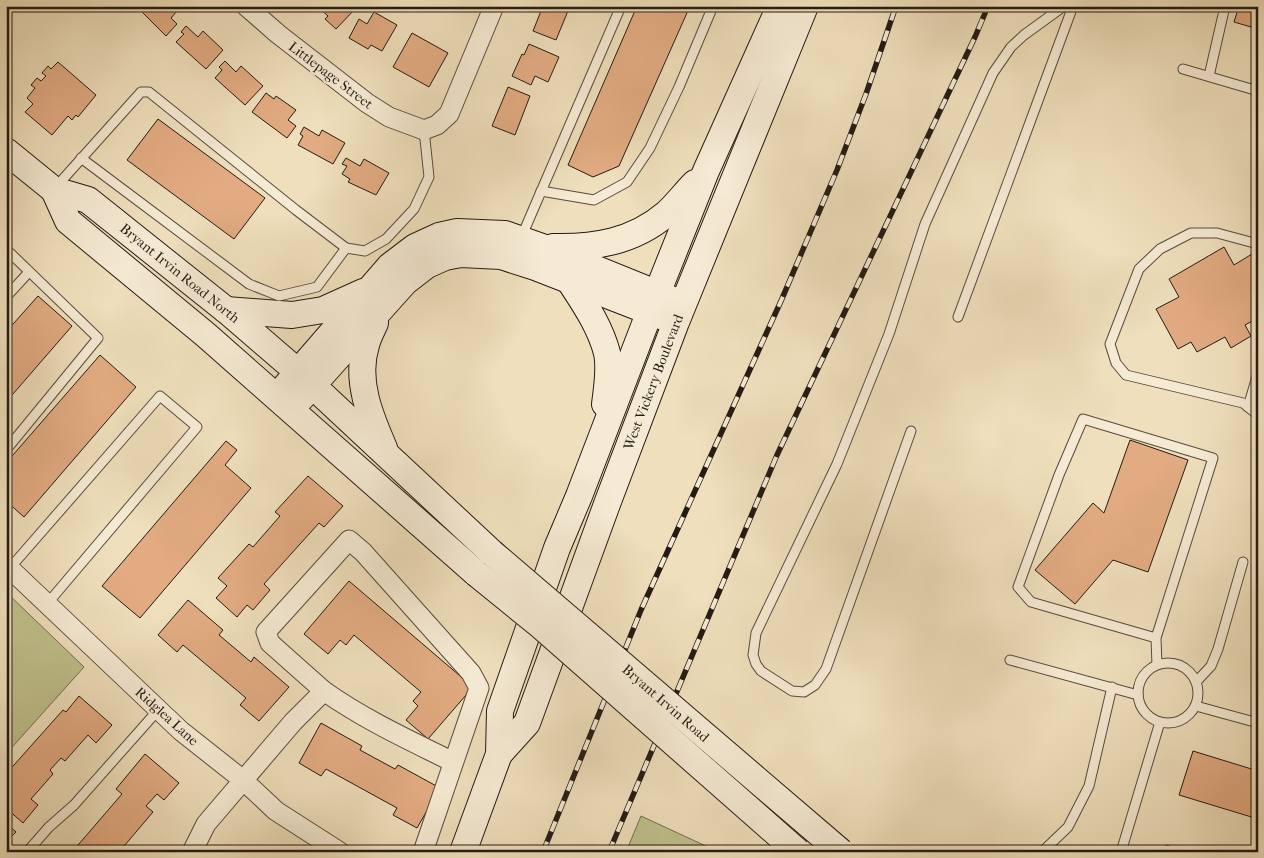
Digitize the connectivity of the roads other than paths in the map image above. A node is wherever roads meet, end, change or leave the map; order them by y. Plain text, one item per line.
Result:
1 (246, 6) edge
2 (494, 6) edge
3 (621, 6) edge
4 (713, 6) edge
5 (780, 6) edge
6 (804, 6) edge
7 (1064, 6) edge
8 (1073, 6) edge
9 (1226, 6) edge
10 (1183, 69) dead end
11 (1209, 76) junction
12 (1258, 91) edge
13 (424, 130) junction
14 (6, 151) edge
15 (81, 158) junction
16 (706, 171) junction
17 (54, 190) junction
18 (541, 191) junction
19 (531, 243) junction
20 (1258, 244) edge
21 (346, 248) junction
22 (6, 249) edge
23 (29, 272) junction
24 (569, 280) junction
25 (6, 297) edge
26 (376, 299) junction
27 (653, 302) junction
28 (226, 310) junction
29 (679, 313) junction
30 (958, 316) dead end
31 (1258, 374) edge
32 (305, 379) junction
33 (283, 403) junction
34 (1248, 407) junction
35 (1258, 415) edge
36 (911, 431) dead end
37 (6, 450) edge
38 (386, 453) junction
39 (579, 496) junction
40 (492, 553) joint
41 (1243, 562) dead end
42 (8, 567) edge
43 (477, 574) joint
44 (47, 604) junction
45 (1156, 638) junction
46 (1010, 660) dead end
47 (1157, 665) junction
48 (1196, 682) junction
49 (1112, 688) junction
50 (324, 691) junction
51 (1138, 694) junction
52 (1196, 706) junction
53 (159, 710) junction
54 (1160, 722) junction
55 (1258, 722) edge
56 (498, 754) junction
57 (453, 762) junction
58 (243, 780) junction
59 (27, 852) edge
60 (192, 852) edge
61 (340, 852) edge
62 (423, 852) edge
63 (463, 852) edge
64 (798, 852) edge
65 (841, 852) edge
66 (1042, 852) edge
67 (1121, 852) edge

1 - 13 street, Littlepage Street
2 - 13 street
3 - 18 lane
4 - 18 lane
5 - 16 main road, West Vickery Boulevard
6 - 29 main road, West Vickery Boulevard
7 - 36 lane
8 - 30 lane
9 - 11 lane
10 - 11 lane
11 - 12 lane
13 - 21 lane
14 - 17 main road, Bryant Irvin Road North
15 - 17 lane
15 - 21 lane
15 - 21 lane
16 - 19 main road
16 - 27 main road, West Vickery Boulevard
17 - 28 main road, Bryant Irvin Road North
17 - 33 main road, Bryant Irvin Road North
18 - 19 lane
19 - 26 main road
19 - 27 main road
20 - 34 lane
22 - 23 lane
23 - 25 lane
23 - 37 lane
24 - 26 main road
24 - 27 main road
24 - 39 main road
26 - 28 main road
26 - 32 main road
26 - 38 main road
27 - 29 main road
27 - 39 main road, West Vickery Boulevard
28 - 32 main road, Bryant Irvin Road North
29 - 56 main road, West Vickery Boulevard
31 - 34 lane
32 - 33 main road
32 - 38 main road, Bryant Irvin Road North
33 - 43 main road, Bryant Irvin Road North
34 - 35 lane
38 - 40 main road, Bryant Irvin Road North
39 - 56 main road, West Vickery Boulevard
40 - 65 main road, Bryant Irvin Road, bridge
41 - 48 lane
42 - 44 street, Ridglea Lane
42 - 44 lane
43 - 64 main road, Bryant Irvin Road, bridge
44 - 53 street, Ridglea Lane
45 - 45 lane
45 - 47 lane
46 - 49 lane
47 - 48 lane
47 - 51 lane
48 - 52 lane
49 - 51 lane
49 - 66 lane
50 - 57 street
50 - 57 street
50 - 58 street
51 - 54 lane
52 - 54 lane
52 - 55 lane
53 - 58 street, Ridglea Lane
53 - 59 lane
54 - 67 lane
56 - 63 main road, West Vickery Boulevard
57 - 62 street
58 - 60 street
58 - 61 street, Ridglea Lane

